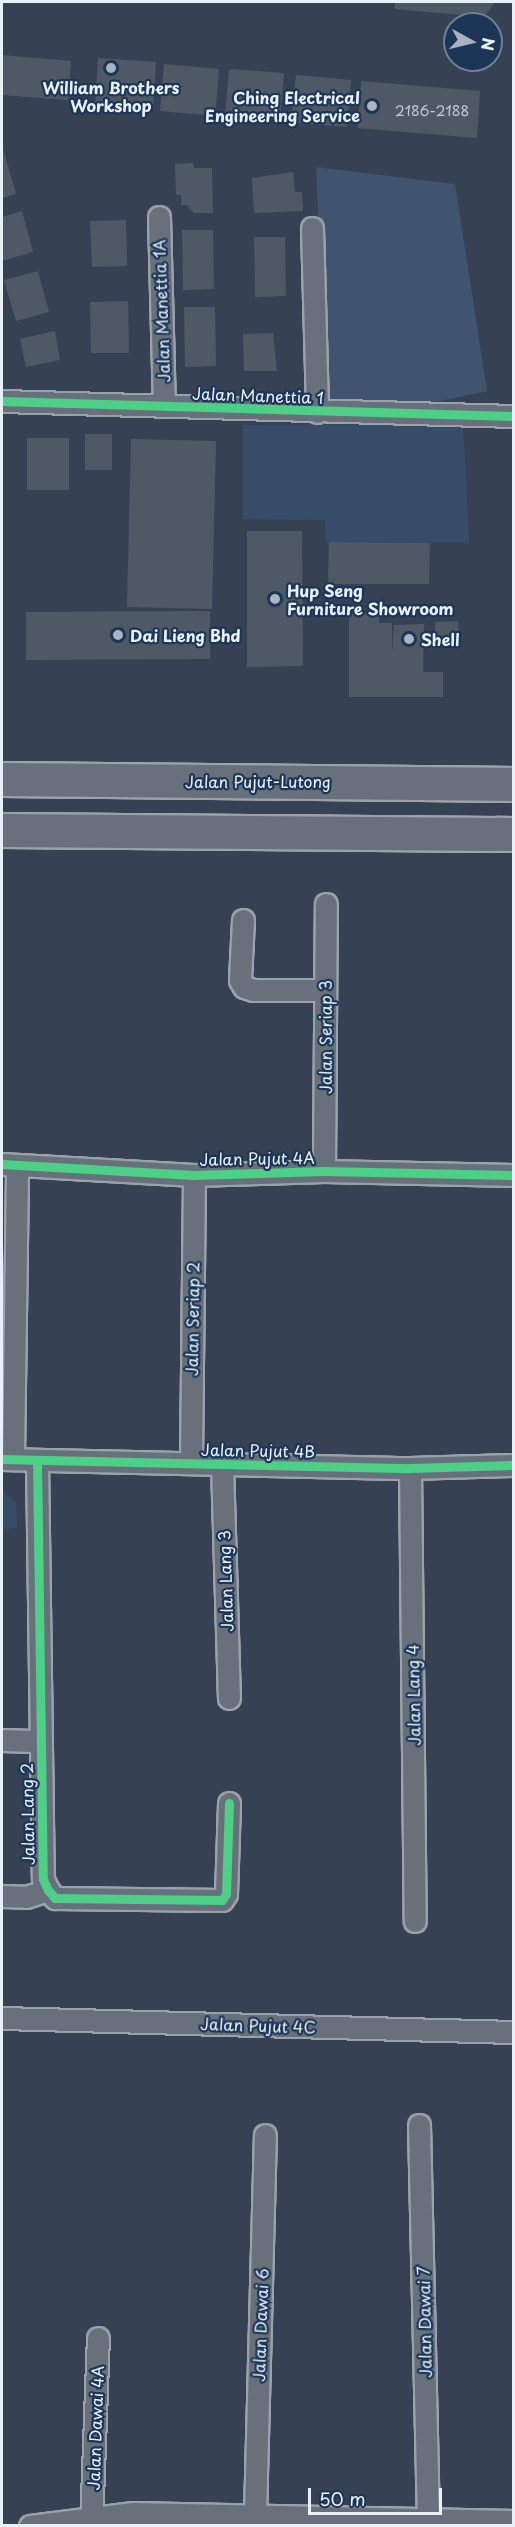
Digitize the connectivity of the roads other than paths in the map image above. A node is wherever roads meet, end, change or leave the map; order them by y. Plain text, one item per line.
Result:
1 (159, 217) dead end
2 (312, 228) dead end
3 (2, 401) edge
4 (164, 406) junction
5 (317, 412) junction
6 (513, 416) edge
7 (2, 779) edge
8 (513, 784) edge
9 (2, 830) edge
10 (513, 834) edge
11 (326, 903) dead end
12 (243, 921) dead end
13 (325, 990) junction
14 (9, 1165) edge
15 (324, 1171) junction
16 (194, 1175) junction
17 (513, 1175) edge
18 (7, 1459) edge
19 (37, 1460) junction
20 (191, 1463) junction
21 (222, 1464) junction
22 (513, 1465) edge
23 (410, 1468) junction
24 (229, 1698) dead end
25 (2, 1740) edge
26 (40, 1741) junction
27 (229, 1803) dead end
28 (48, 1890) junction
29 (2, 1896) edge
30 (415, 1921) dead end
31 (2, 2018) edge
32 (513, 2032) edge
33 (419, 2125) dead end
34 (265, 2135) dead end
35 (98, 2338) dead end
36 (255, 2514) junction
37 (428, 2519) junction
38 (92, 2521) edge
39 (513, 2521) edge
40 (30, 2526) edge

1 - 4 street, Jalan Manettia 1A
2 - 5 street
3 - 4 street, Jalan Manettia 1
4 - 5 street, Jalan Manettia 1
5 - 6 street, Jalan Manettia 1
7 - 8 highway, Jalan Pujut-Lutong
9 - 10 highway
11 - 13 street, Jalan Seriap 3
12 - 13 street
13 - 15 street, Jalan Seriap 3
14 - 16 street, Jalan Pujut 4A
14 - 18 street
15 - 16 street, Jalan Pujut 4A
15 - 17 street, Jalan Pujut 4A
16 - 20 street, Jalan Seriap 2
18 - 19 street, Jalan Pujut 4B
19 - 20 street, Jalan Pujut 4B
19 - 26 street, Jalan Lang 2
20 - 21 street, Jalan Pujut 4B
21 - 23 street, Jalan Pujut 4B
21 - 24 street, Jalan Lang 3
22 - 23 street, Jalan Pujut 4B
23 - 30 street, Jalan Lang 4
25 - 26 street
26 - 28 street, Jalan Lang 2
27 - 28 street
28 - 29 street
31 - 32 street, Jalan Pujut 4C
33 - 37 street, Jalan Dawai 7
34 - 36 street, Jalan Dawai 6
35 - 38 street, Jalan Dawai 4A
36 - 37 street
36 - 38 street
37 - 39 street
38 - 40 street

